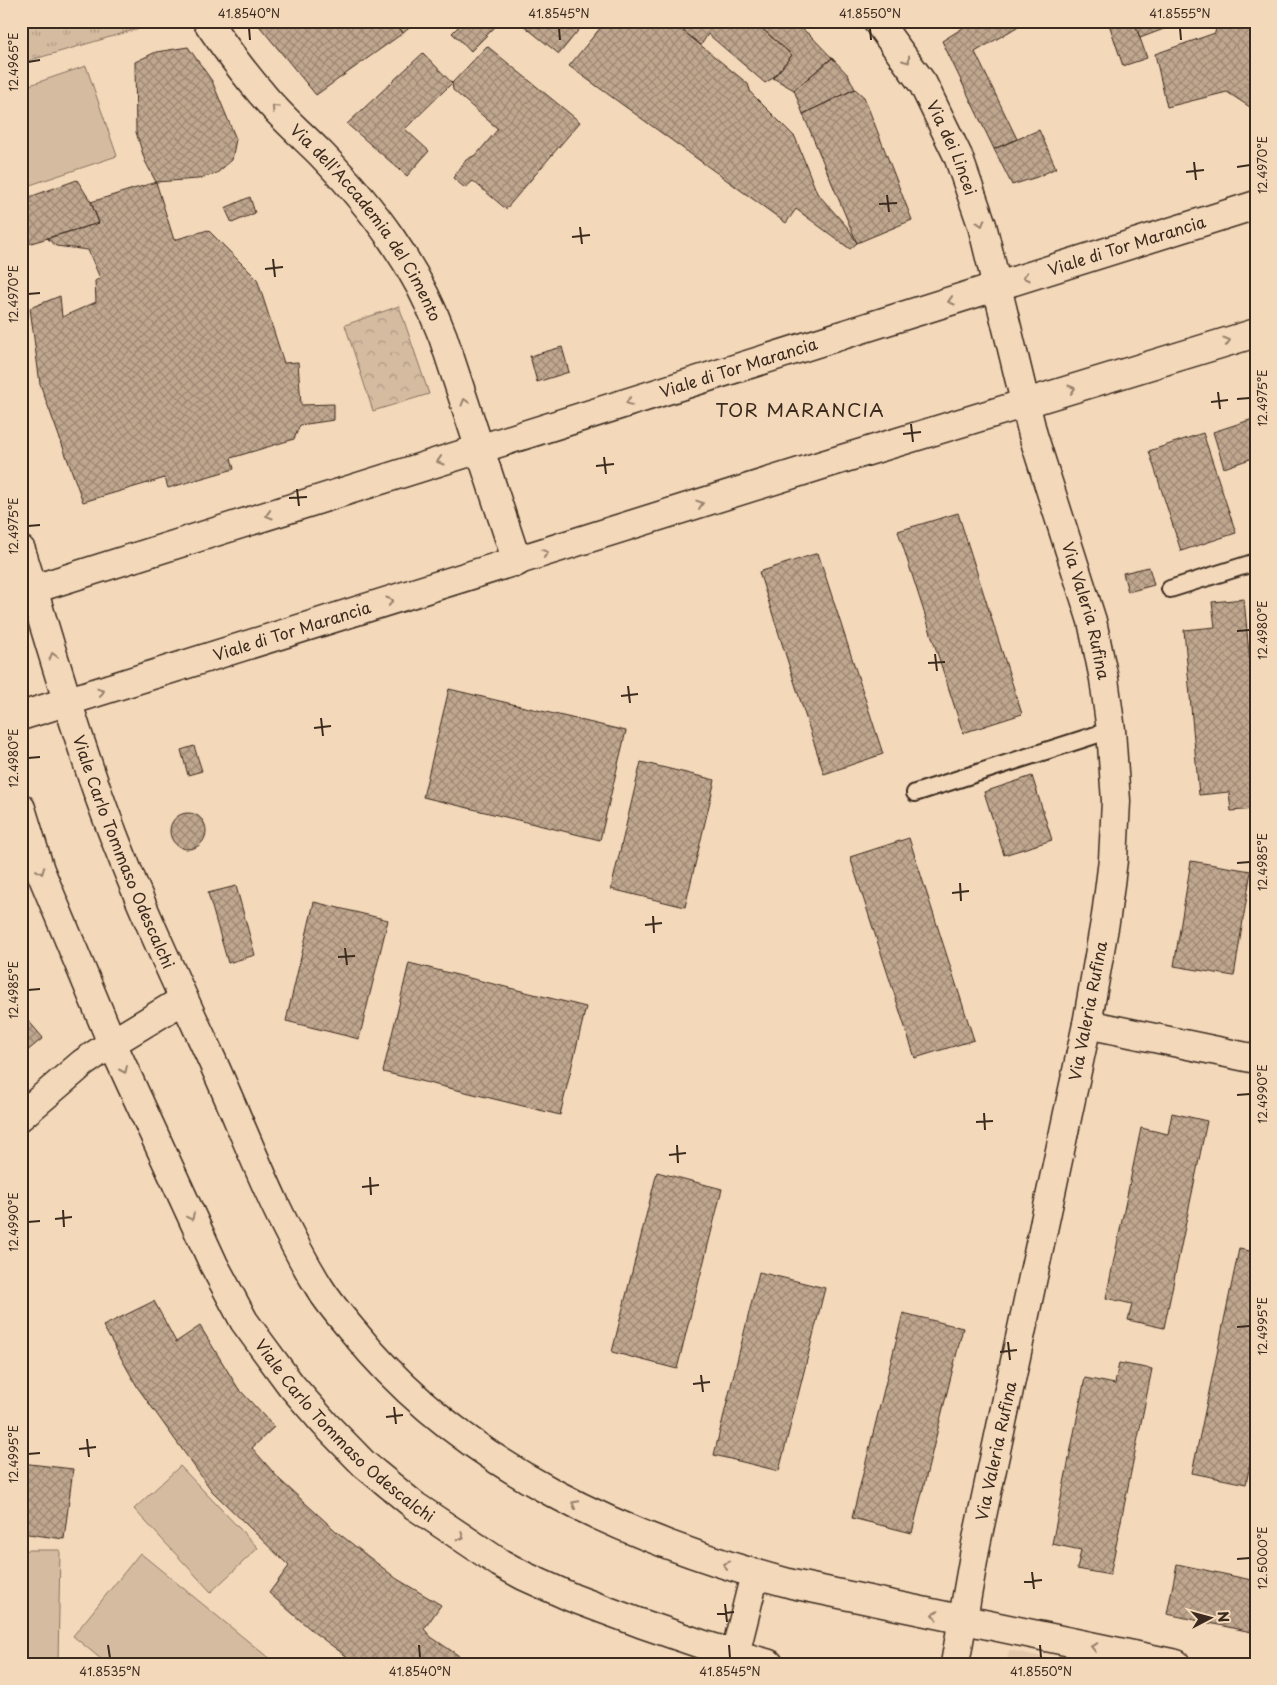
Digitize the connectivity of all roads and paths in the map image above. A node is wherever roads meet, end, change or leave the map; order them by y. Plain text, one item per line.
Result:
1 (206, 21) edge
2 (877, 21) edge
3 (1256, 206) edge
4 (997, 286) junction
5 (1256, 333) edge
6 (1025, 402) junction
7 (480, 448) junction
8 (21, 550) edge
9 (517, 562) junction
10 (1256, 562) edge
11 (1170, 589) dead end
12 (27, 591) edge
13 (67, 703) junction
14 (21, 716) edge
15 (1111, 730) junction
16 (915, 793) dead end
17 (21, 808) edge
18 (183, 1000) junction
19 (1087, 1024) junction
20 (112, 1043) junction
21 (1256, 1059) edge
22 (21, 1116) edge
23 (755, 1574) junction
24 (963, 1620) junction
25 (735, 1654) junction
26 (769, 1664) edge
27 (955, 1664) edge
28 (1176, 1664) edge

7 -> 1 street, Via dell'Accademia del Cimento
2 -> 4 street, Via dei Lincei
3 -> 4 street, Viale di Tor Marancia
4 - 6 street
4 -> 7 street, Viale di Tor Marancia
6 -> 5 street, Viale di Tor Marancia
9 -> 6 street, Viale di Tor Marancia
6 - 15 street, Via Valeria Rufina
7 - 9 street
7 -> 12 street, Viale di Tor Marancia
8 - 12 street
13 -> 9 street, Viale di Tor Marancia
10 - 11 lane
13 -> 12 street
13 - 14 street, Viale di Tor Marancia
13 - 18 street, Viale Carlo Tommaso Odescalchi
15 - 16 lane
15 - 19 street, Via Valeria Rufina
17 -> 20 street, Viale Carlo Tommaso Odescalchi
18 - 20 street
23 -> 18 street, Viale Carlo Tommaso Odescalchi
19 - 21 street
19 - 24 street, Via Valeria Rufina
20 - 22 street
20 -> 25 street, Viale Carlo Tommaso Odescalchi
24 -> 23 street, Viale Carlo Tommaso Odescalchi
23 - 25 street
24 - 27 street
28 -> 24 street, Viale Carlo Tommaso Odescalchi
25 - 26 street, Viale Carlo Tommaso Odescalchi

